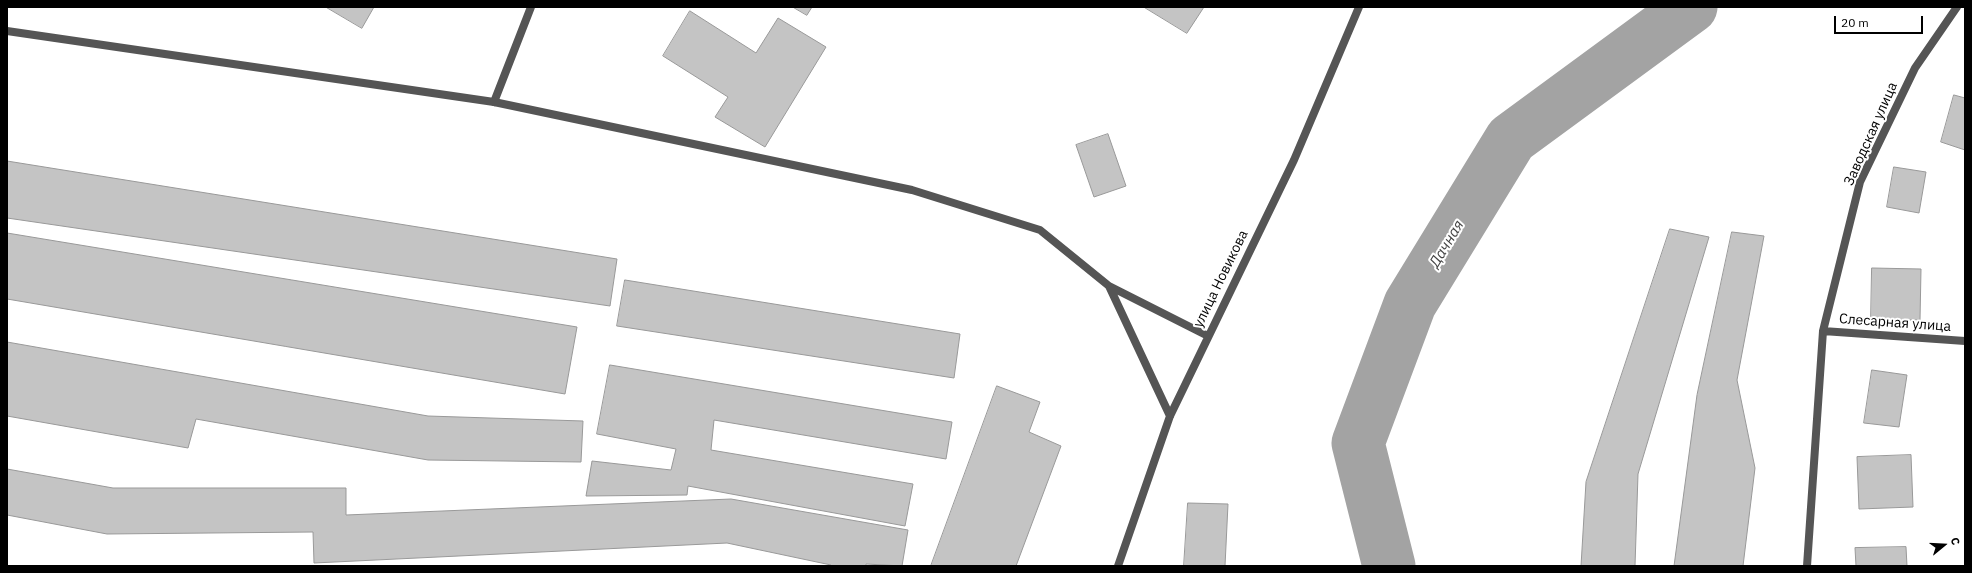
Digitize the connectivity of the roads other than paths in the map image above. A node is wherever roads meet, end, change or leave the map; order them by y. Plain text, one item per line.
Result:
1 (531, 7) edge
2 (1359, 7) edge
3 (1957, 7) edge
4 (7, 31) edge
5 (494, 102) junction
6 (1109, 286) junction
7 (1823, 331) junction
8 (1208, 336) junction
9 (1965, 341) edge
10 (1170, 416) junction
11 (1118, 566) edge
12 (1807, 566) edge

1 - 5 street
2 - 8 street, улица Новикова
3 - 7 street, Заводская улица
4 - 5 street
5 - 6 street
6 - 8 street
6 - 10 street
7 - 9 street, Слесарная улица
7 - 12 street, Заводская улица
8 - 10 street, улица Новикова
10 - 11 street, улица Новикова

